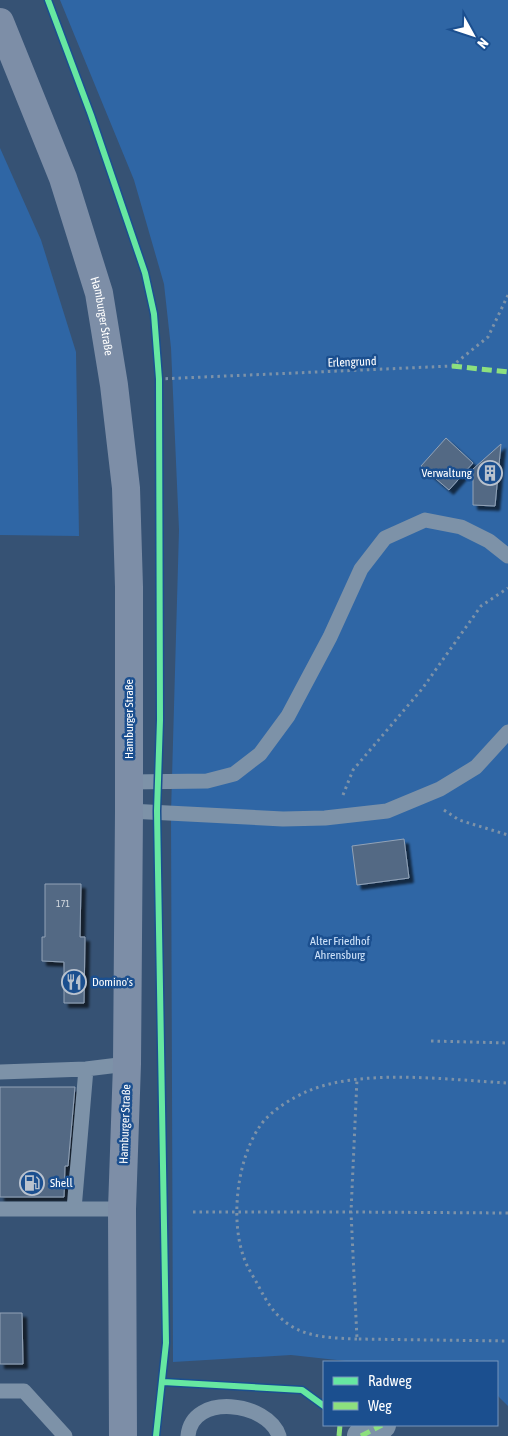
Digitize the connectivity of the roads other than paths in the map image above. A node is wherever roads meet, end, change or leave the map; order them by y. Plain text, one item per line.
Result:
1 (0, 22) edge
2 (508, 556) edge
3 (508, 732) edge
4 (129, 782) junction
5 (130, 812) junction
6 (127, 1064) junction
7 (86, 1069) junction
8 (0, 1072) edge
9 (0, 1209) edge
10 (74, 1209) junction
11 (122, 1209) junction
12 (4, 1391) edge
13 (380, 1426) edge
14 (65, 1436) edge
15 (123, 1436) edge
16 (188, 1436) edge
17 (279, 1436) edge
18 (361, 1436) edge

1 - 4 main road, Hamburger Straße
2 - 4 lane
3 - 5 lane
4 - 5 main road, Hamburger Straße
5 - 6 main road, Hamburger Straße
6 - 7 lane
6 - 11 main road, Hamburger Straße
7 - 8 lane
7 - 10 lane
9 - 10 lane
10 - 11 lane
11 - 15 main road, Hamburger Straße
12 - 14 lane
13 - 18 street
16 - 17 lane

